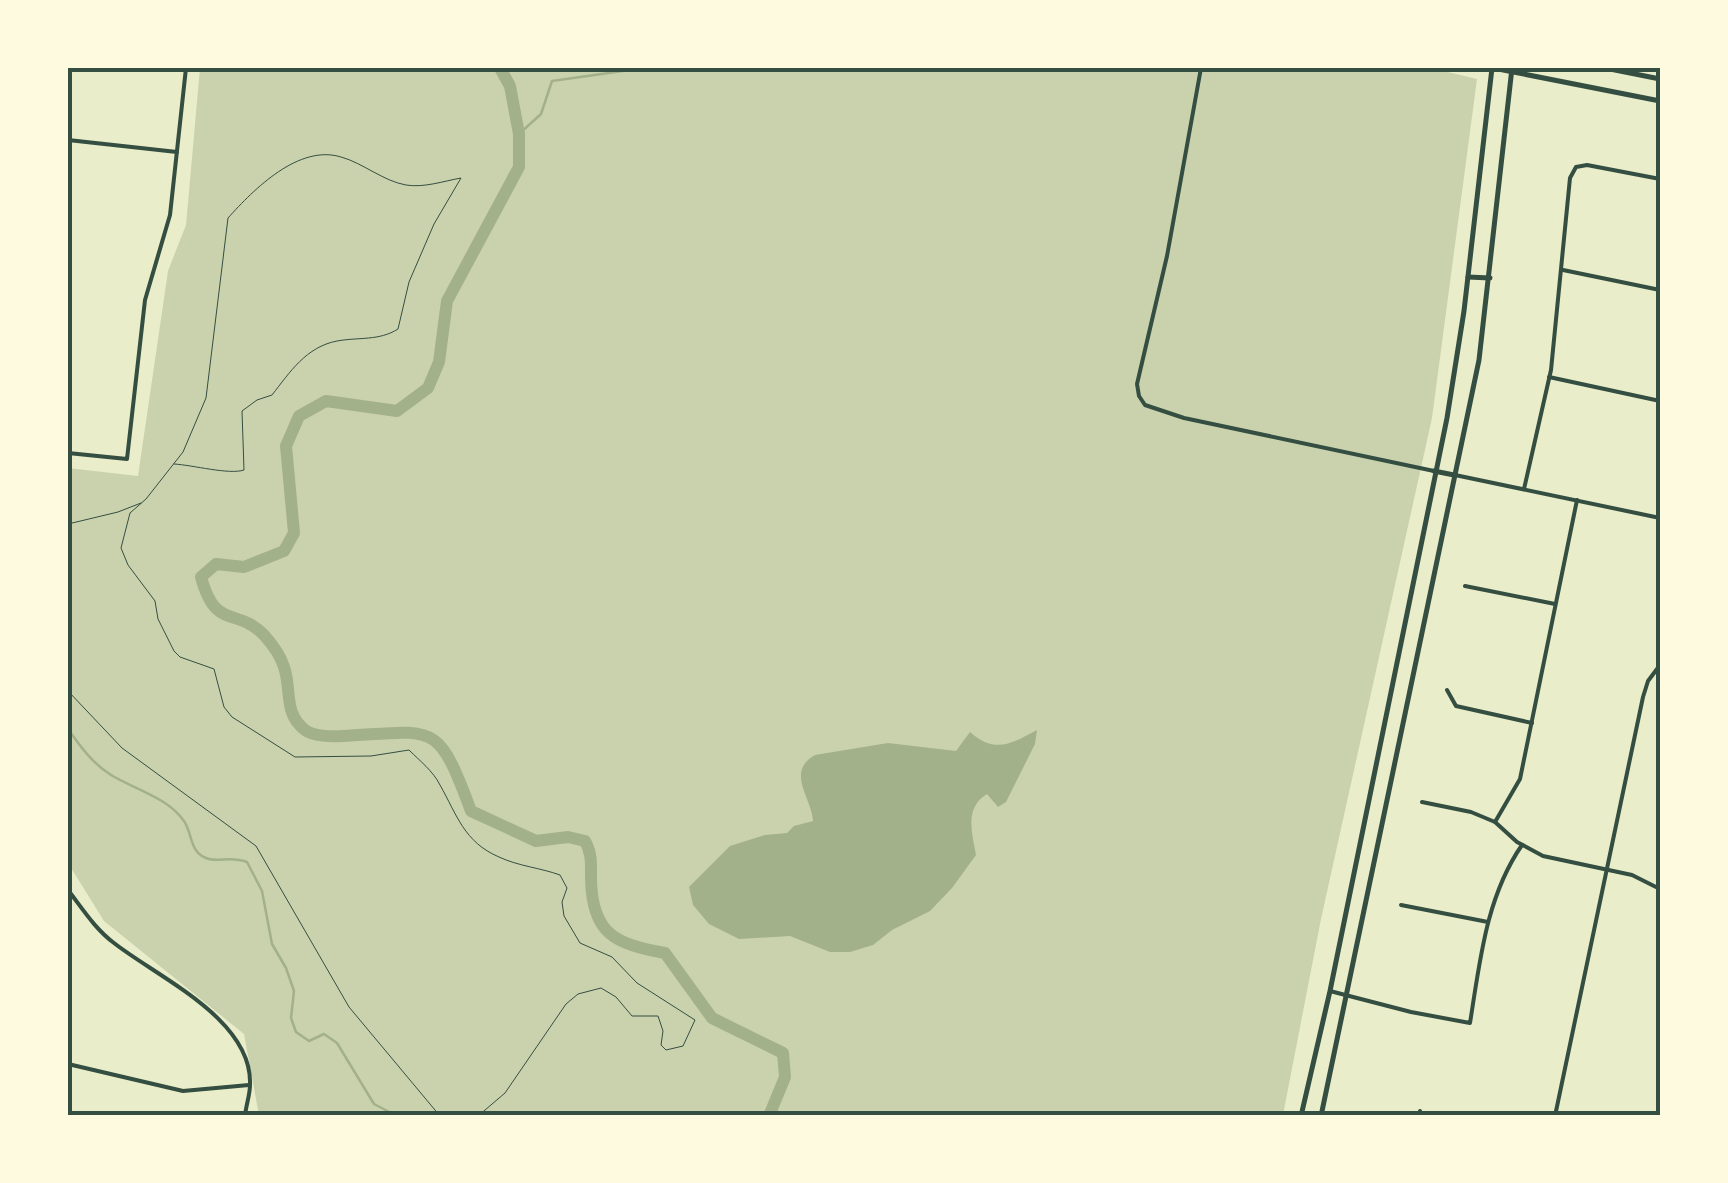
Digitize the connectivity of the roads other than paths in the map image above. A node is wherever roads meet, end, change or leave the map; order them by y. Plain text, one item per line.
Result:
1 (186, 68) edge
2 (1202, 68) edge
3 (1493, 68) edge
4 (1605, 68) edge
5 (1512, 69) edge
6 (1660, 79) edge
7 (1660, 101) edge
8 (68, 140) edge
9 (178, 152) junction
10 (1660, 179) edge
11 (1563, 270) junction
12 (1468, 277) junction
13 (1490, 278) junction
14 (1660, 290) edge
15 (1550, 377) junction
16 (1660, 401) edge
17 (68, 453) edge
18 (1434, 470) junction
19 (1454, 475) junction
20 (1524, 489) junction
21 (1577, 500) junction
22 (1660, 518) edge
23 (1465, 586) dead end
24 (1555, 604) junction
25 (1660, 665) edge
26 (1447, 690) dead end
27 (1532, 723) junction
28 (1422, 802) dead end
29 (1496, 822) junction
30 (1522, 845) junction
31 (1608, 870) junction
32 (1660, 889) edge
33 (68, 890) edge
34 (1400, 905) dead end
35 (1488, 922) junction
36 (1330, 991) junction
37 (1349, 996) junction
38 (68, 1064) edge
39 (250, 1085) junction
40 (245, 1116) edge
41 (1300, 1116) edge
42 (1321, 1116) edge
43 (1555, 1116) edge

1 - 9 street
2 - 18 street
3 - 5 main road
3 - 12 main road
4 - 6 main road
5 - 7 main road
5 - 13 main road
8 - 9 street
9 - 17 street
10 - 11 street
11 - 14 street
11 - 15 street
12 - 13 main road
12 - 18 main road
13 - 19 main road
15 - 16 street
15 - 20 street
18 - 19 main road
18 - 36 main road
19 - 20 street
19 - 37 main road
20 - 21 street
21 - 22 street
21 - 24 street
23 - 24 street
24 - 27 street
25 - 31 street
26 - 27 street
27 - 29 street
28 - 29 street
29 - 30 street
30 - 31 street
30 - 35 street
31 - 32 street
31 - 43 street
33 - 39 street
34 - 35 street
35 - 37 street
36 - 37 street
36 - 41 main road
37 - 42 main road
38 - 39 street
39 - 40 street

